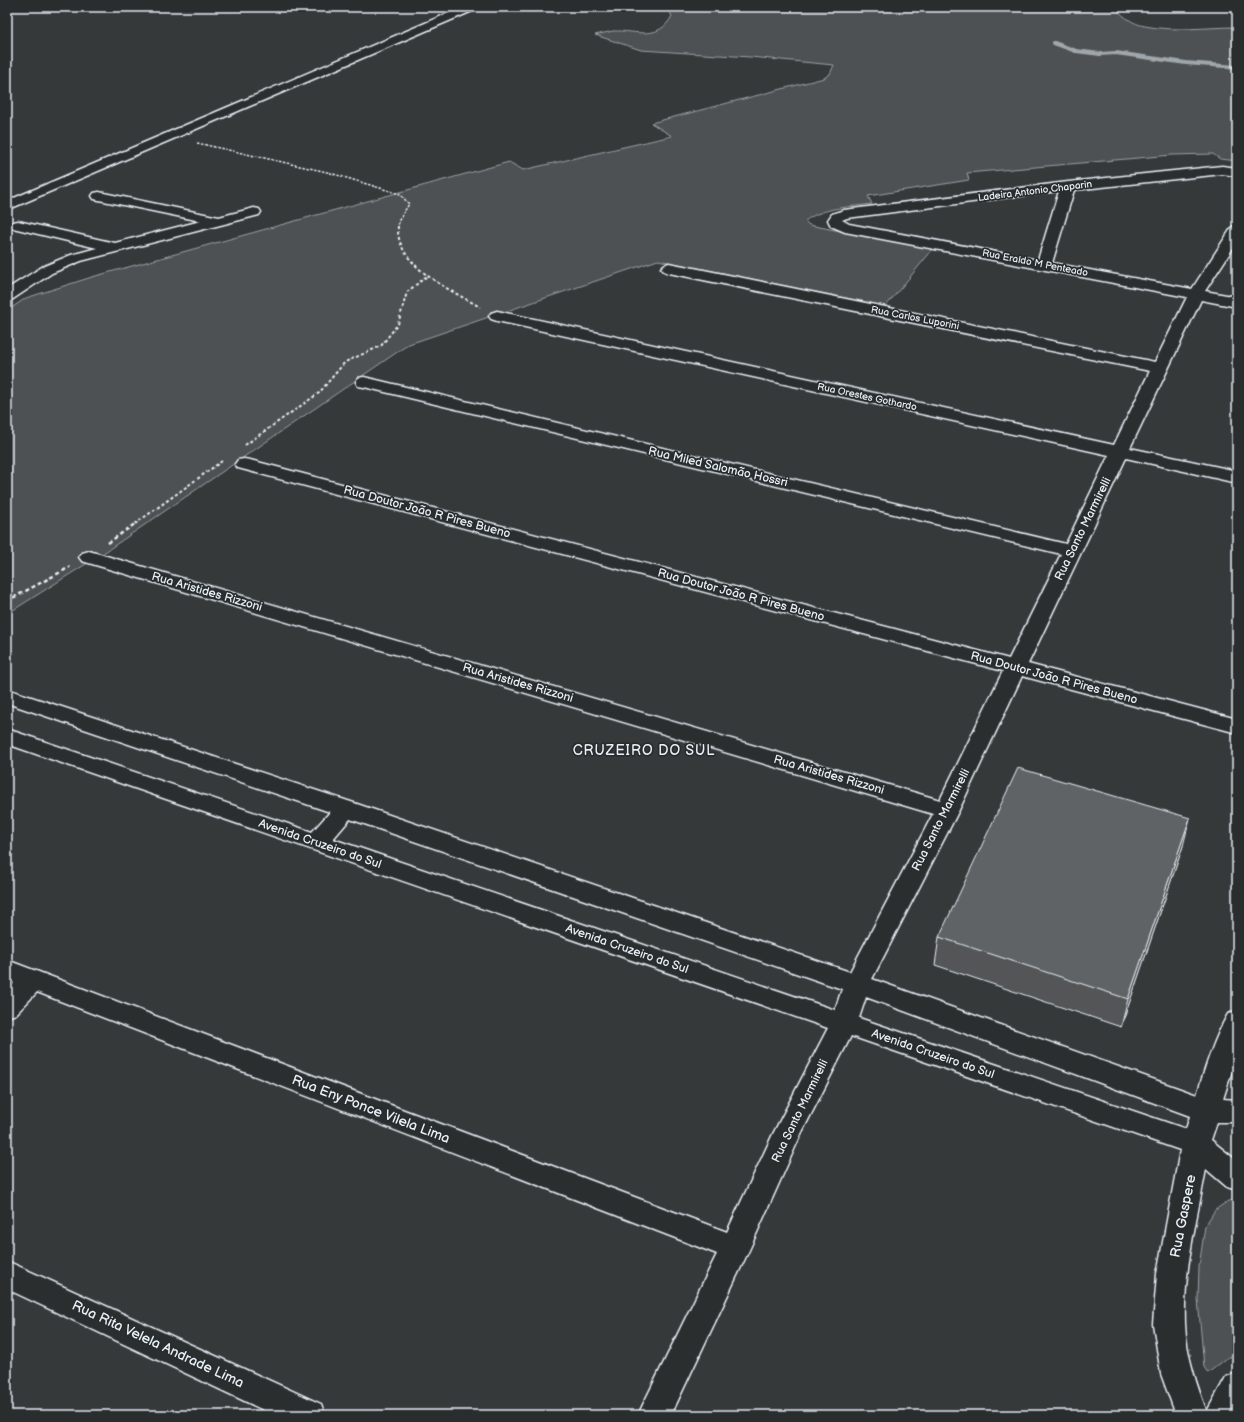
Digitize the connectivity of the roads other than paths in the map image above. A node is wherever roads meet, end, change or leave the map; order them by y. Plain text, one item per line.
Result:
1 (473, 7) edge
2 (1237, 172) edge
3 (1068, 186) junction
4 (98, 196) dead end
5 (7, 206) edge
6 (254, 212) dead end
7 (835, 220) joint
8 (220, 221) junction
9 (18, 225) dead end
10 (1237, 230) edge
11 (115, 248) junction
12 (1044, 265) junction
13 (669, 268) dead end
14 (7, 278) edge
15 (27, 282) junction
16 (1196, 294) junction
17 (7, 296) edge
18 (1237, 302) edge
19 (497, 316) road end
20 (1161, 368) junction
21 (364, 382) dead end
22 (1120, 452) junction
23 (244, 464) dead end
24 (1237, 477) edge
25 (1072, 552) junction
26 (89, 557) dead end
27 (1015, 667) junction
28 (7, 696) edge
29 (1235, 720) edge
30 (7, 736) edge
31 (346, 809) junction
32 (947, 810) junction
33 (316, 842) junction
34 (7, 970) edge
35 (32, 981) junction
36 (857, 984) junction
37 (7, 1007) edge
38 (1237, 1021) edge
39 (844, 1023) junction
40 (1206, 1110) junction
41 (1237, 1111) edge
42 (1196, 1144) junction
43 (1237, 1178) edge
44 (735, 1248) junction
45 (7, 1274) edge
46 (1237, 1388) edge
47 (310, 1415) edge
48 (654, 1415) edge
49 (1192, 1415) edge
50 (1221, 1415) edge

1 - 5 street
2 - 3 street, Ladeira Antonio Chaparin
3 - 7 street, Ladeira Antonio Chaparin
3 - 12 street
4 - 8 street
6 - 8 street
7 - 12 street, Rua Eraldo M Penteado
8 - 11 street
9 - 11 street
10 - 16 street, Rua Santo Marmirelli
11 - 15 street
12 - 16 street, Rua Eraldo M Penteado
13 - 20 street, Rua Carlos Luporini
14 - 15 street
15 - 17 street
16 - 18 street, Rua Eraldo M Penteado
16 - 20 street, Rua Santo Marmirelli
19 - 22 street, Rua Orestes Gothardo
20 - 22 street, Rua Santo Marmirelli
21 - 25 street, Rua Miled Salomão Hossri
22 - 24 street, Rua Orestes Gothardo
22 - 25 street, Rua Santo Marmirelli
23 - 27 street, Rua Doutor João R Pires Bueno
25 - 27 street, Rua Santo Marmirelli
26 - 32 street, Rua Aristides Rizzoni
27 - 29 street, Rua Doutor João R Pires Bueno
27 - 32 street, Rua Santo Marmirelli
28 - 31 street
30 - 33 street, Avenida Cruzeiro do Sul
31 - 33 street
31 - 36 street
32 - 36 street, Rua Santo Marmirelli
33 - 39 street, Avenida Cruzeiro do Sul
34 - 35 street, Rua Eny Ponce Vilela Lima
35 - 37 street
35 - 44 street, Rua Eny Ponce Vilela Lima
36 - 39 street, Rua Santo Marmirelli
36 - 40 street
38 - 40 street, Rua Gaspere
39 - 42 street, Avenida Cruzeiro do Sul
39 - 44 street, Rua Santo Marmirelli
40 - 41 street
40 - 42 street, Rua Gaspere
42 - 43 street, Avenida Cruzeiro do Sul
42 - 49 street, Rua Gaspere
44 - 48 street, Rua Santo Marmirelli
45 - 47 street, Rua Rita Velela Andrade Lima
46 - 50 street

